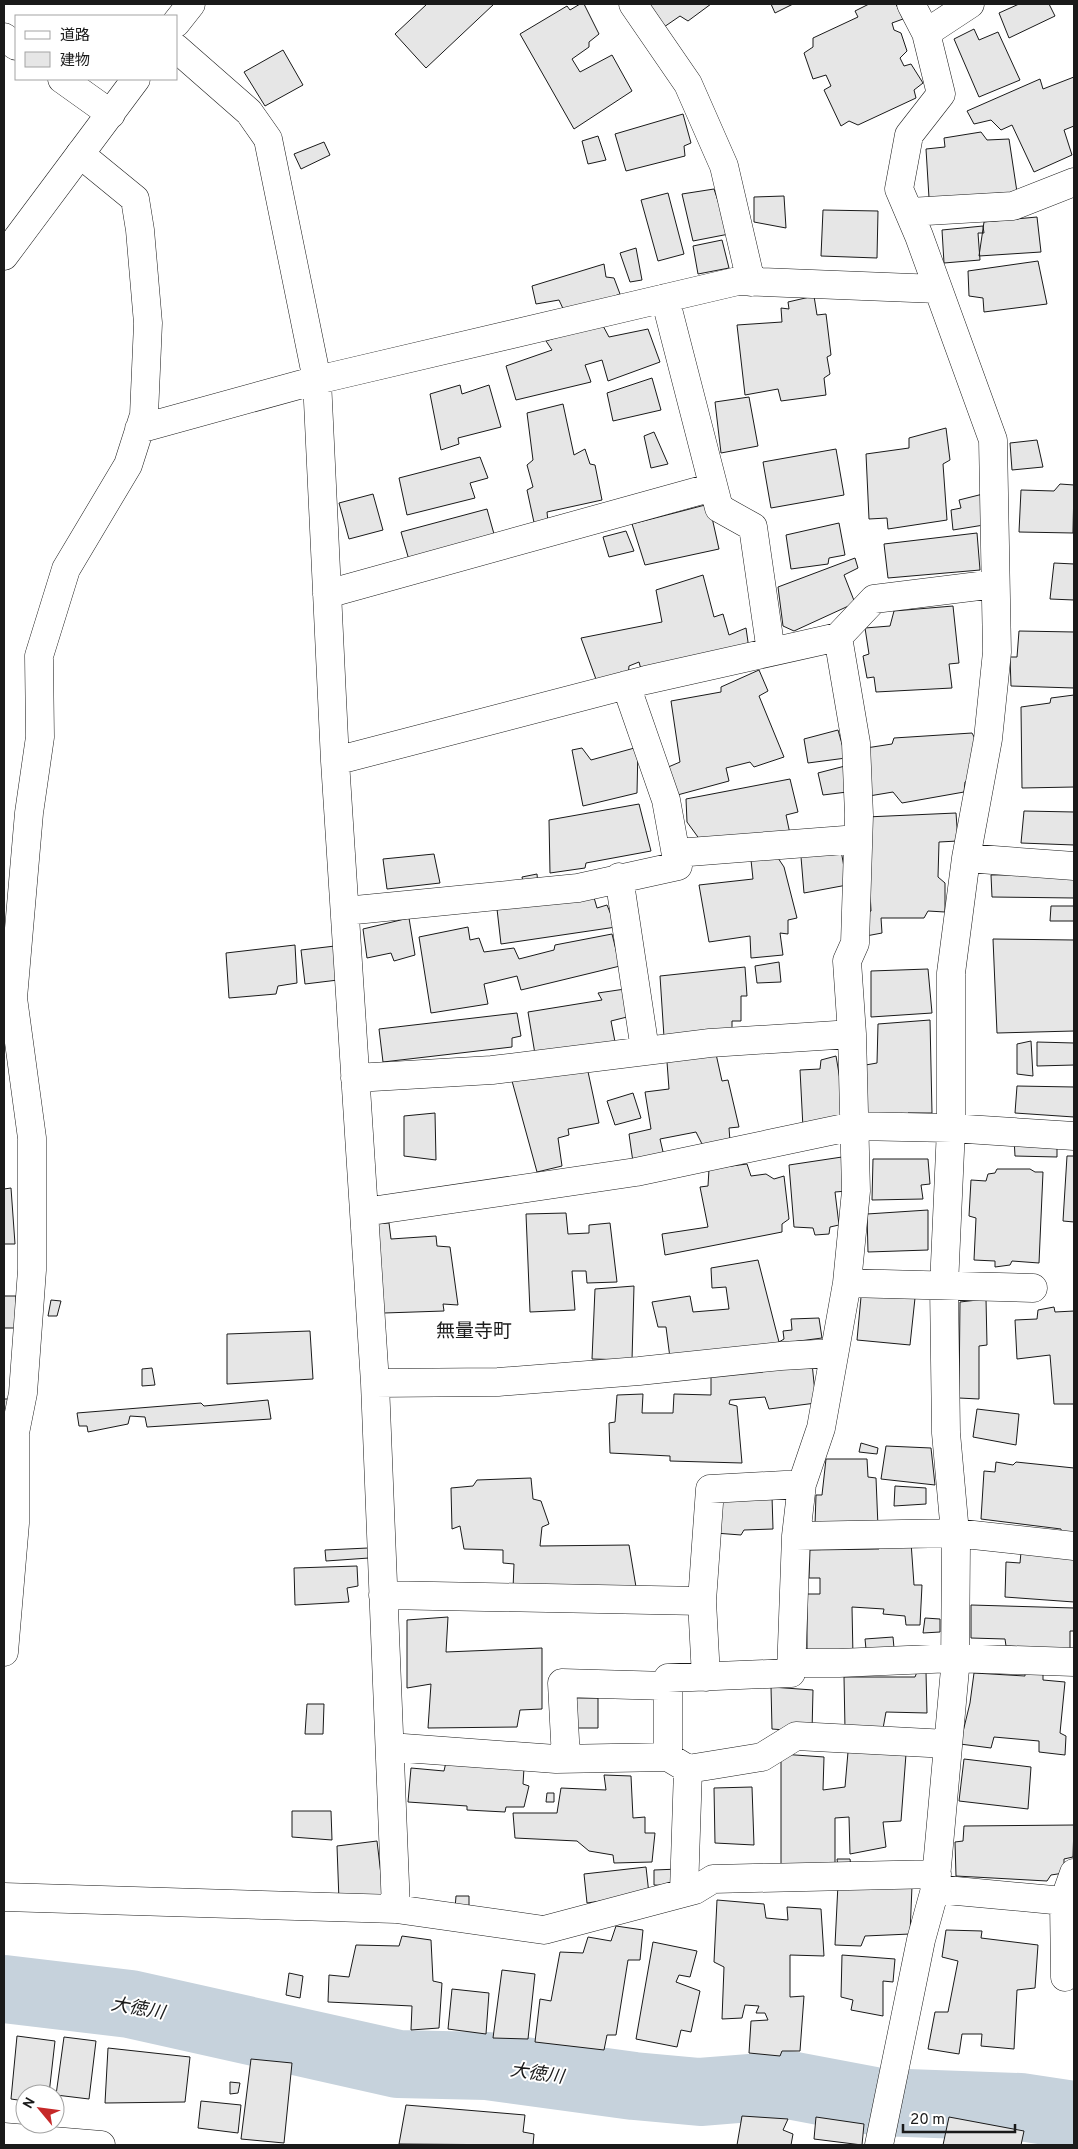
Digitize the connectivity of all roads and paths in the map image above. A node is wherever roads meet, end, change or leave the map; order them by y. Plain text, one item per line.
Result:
1 (191, 4) edge
2 (632, 4) edge
3 (911, 4) edge
4 (970, 4) edge
5 (178, 20) edge
6 (926, 33) junction
7 (4, 37) edge
8 (15, 45) edge
9 (178, 50) edge
10 (63, 80) edge
11 (135, 80) edge
12 (110, 114) junction
13 (80, 154) junction
14 (1074, 182) edge
15 (909, 212) junction
16 (4, 256) edge
17 (751, 282) junction
18 (938, 289) junction
19 (665, 298) junction
20 (317, 380) junction
21 (139, 429) junction
22 (713, 487) junction
23 (995, 584) junction
24 (328, 594) junction
25 (838, 638) junction
26 (771, 652) junction
27 (626, 685) junction
28 (335, 761) junction
29 (858, 839) junction
30 (676, 853) junction
31 (966, 858) junction
32 (1074, 866) edge
33 (620, 877) junction
34 (345, 911) junction
35 (852, 1034) junction
36 (646, 1050) junction
37 (356, 1078) junction
38 (854, 1126) junction
39 (951, 1128) junction
40 (1074, 1136) edge
41 (364, 1212) junction
42 (847, 1283) junction
43 (944, 1286) junction
44 (1033, 1288) dead end
45 (834, 1353) junction
46 (375, 1383) junction
47 (802, 1484) junction
48 (955, 1533) junction
49 (796, 1536) junction
50 (1074, 1546) edge
51 (384, 1595) junction
52 (702, 1601) junction
53 (4, 1652) edge
54 (954, 1658) junction
55 (1074, 1662) edge
56 (792, 1663) junction
57 (706, 1677) junction
58 (668, 1686) junction
59 (948, 1744) junction
60 (390, 1747) junction
61 (566, 1759) junction
62 (678, 1763) junction
63 (1074, 1873) edge
64 (936, 1882) junction
65 (684, 1892) junction
66 (4, 1898) edge
67 (1064, 1901) junction
68 (396, 1909) junction
69 (1065, 1977) dead end
70 (4, 2137) edge
71 (101, 2145) edge
72 (879, 2145) edge

1 - 5 street
2 - 17 street
3 - 6 street
4 - 6 street
6 - 15 street
7 - 8 street
9 - 20 street
10 - 12 street
11 - 12 street
12 - 13 street
13 - 16 street
13 - 21 street
14 - 15 street
15 - 18 street
17 - 18 street
17 - 19 street
18 - 23 street
19 - 20 street
19 - 22 street
20 - 21 street
20 - 24 street
21 - 53 street
22 - 24 street
22 - 26 street
23 - 25 street
23 - 31 street
24 - 28 street
25 - 26 street
25 - 29 street
26 - 27 street
27 - 28 street
27 - 30 street
28 - 34 street
29 - 30 street
29 - 35 street
30 - 33 street
31 - 32 street
31 - 39 street
33 - 34 street
33 - 36 street
34 - 37 street
35 - 36 street
35 - 38 street
36 - 37 street
37 - 41 street
38 - 39 street
38 - 41 street
38 - 42 street
39 - 40 street
39 - 43 street
41 - 46 street
42 - 43 street
42 - 45 street
43 - 44 street
43 - 48 street
45 - 46 street
45 - 47 street
46 - 51 street
47 - 49 street
47 - 52 street
48 - 49 street
48 - 50 street
48 - 54 street
49 - 56 street
51 - 52 street
51 - 60 street
52 - 57 street
54 - 55 street
54 - 56 street
54 - 59 street
56 - 57 street
57 - 58 street
58 - 61 street
58 - 62 street
59 - 62 street
59 - 64 street
60 - 61 street
60 - 68 street
61 - 62 street
62 - 65 street
63 - 67 street
64 - 65 street
64 - 67 street
64 - 72 street
65 - 68 street
66 - 68 street
67 - 69 street
70 - 71 street

